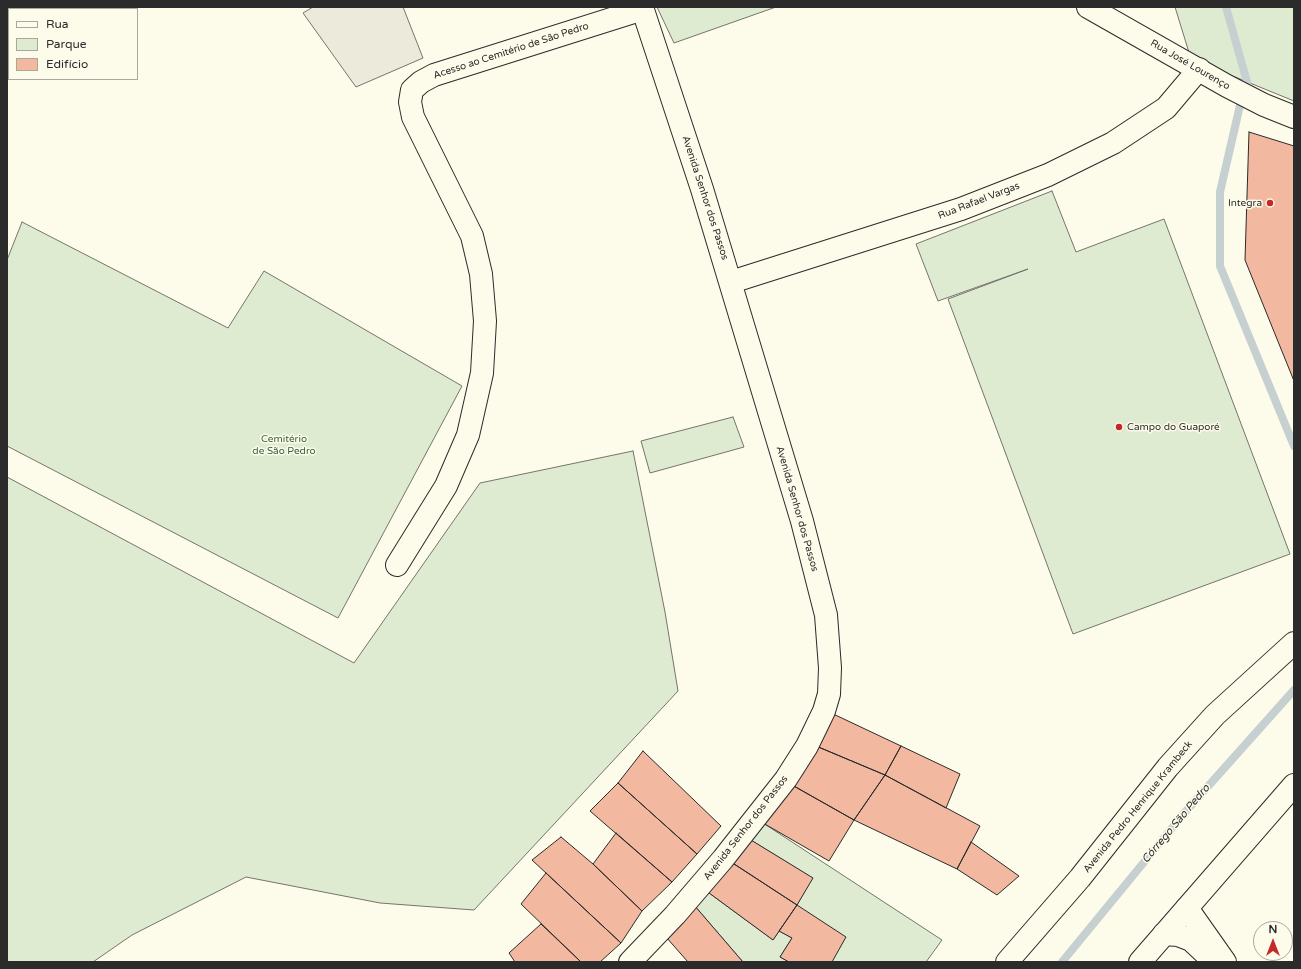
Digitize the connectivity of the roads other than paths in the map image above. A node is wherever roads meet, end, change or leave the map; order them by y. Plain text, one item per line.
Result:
1 (1088, 7) edge
2 (643, 8) edge
3 (1199, 69) junction
4 (1294, 117) edge
5 (731, 282) junction
6 (397, 565) dead end
7 (1294, 643) edge
8 (1294, 785) edge
9 (1186, 908) junction
10 (1164, 934) junction
11 (630, 962) edge
12 (1007, 962) edge
13 (1140, 962) edge
14 (1210, 962) edge
15 (1225, 962) edge

1 - 3 street, Rua José Lourenço
2 - 5 street, Avenida Senhor dos Passos
2 - 6 street, Acesso ao Cemitério de São Pedro
3 - 4 street, Rua José Lourenço
3 - 5 street, Rua Rafael Vargas
5 - 11 street, Avenida Senhor dos Passos
7 - 12 street, Avenida Pedro Henrique Krambeck
8 - 9 street
9 - 10 street
9 - 15 street
10 - 13 street
10 - 14 street

